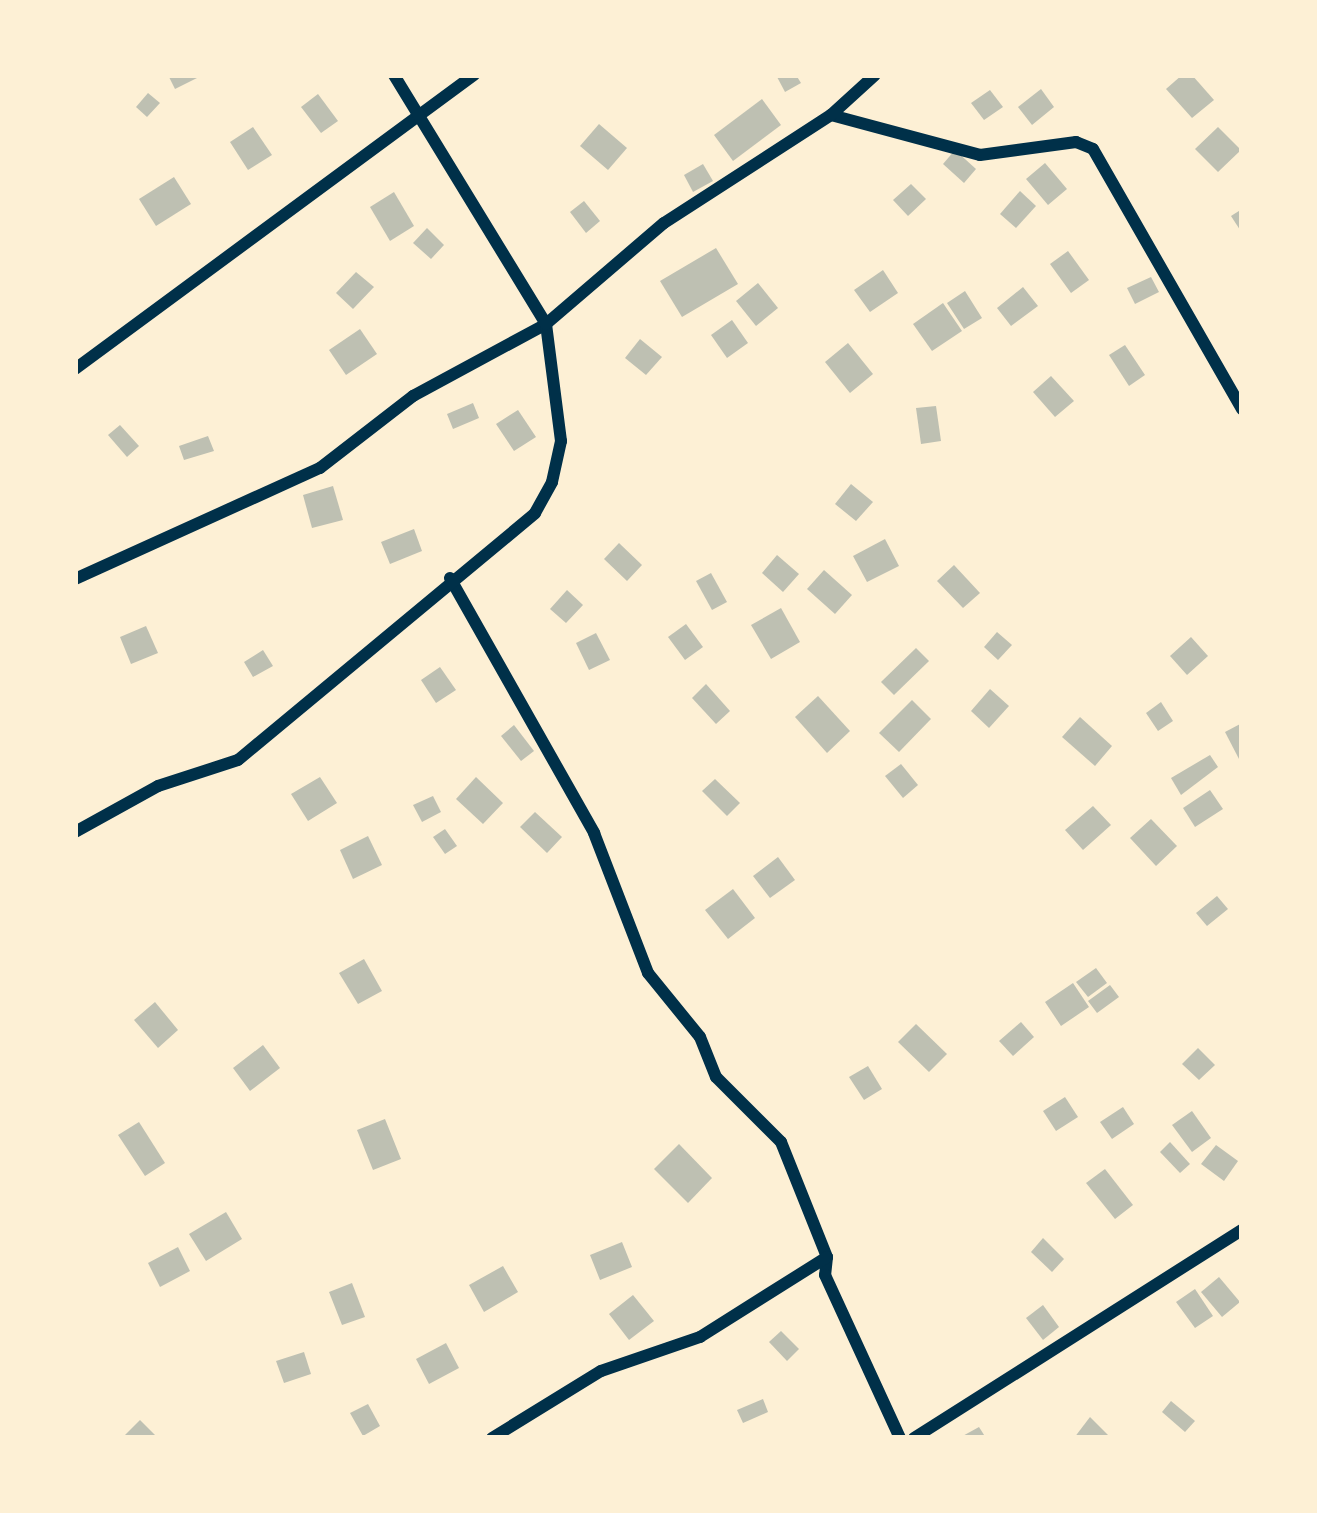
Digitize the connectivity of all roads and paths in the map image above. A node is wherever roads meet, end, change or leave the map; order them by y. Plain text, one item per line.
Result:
1 (394, 75) edge
2 (474, 75) edge
3 (875, 75) edge
4 (422, 111) junction
5 (831, 115) junction
6 (546, 324) junction
7 (75, 369) edge
8 (1242, 409) edge
9 (450, 578) junction
10 (75, 579) edge
11 (75, 832) edge
12 (1242, 1230) edge
13 (826, 1257) junction
14 (491, 1438) edge
15 (900, 1438) edge
16 (914, 1438) edge

1 - 4 street
2 - 4 street
3 - 5 street
4 - 6 street
4 - 7 street
5 - 6 street
5 - 8 street
6 - 9 street
6 - 10 street
9 - 11 street
9 - 13 street
12 - 16 street
13 - 14 street
13 - 15 street

